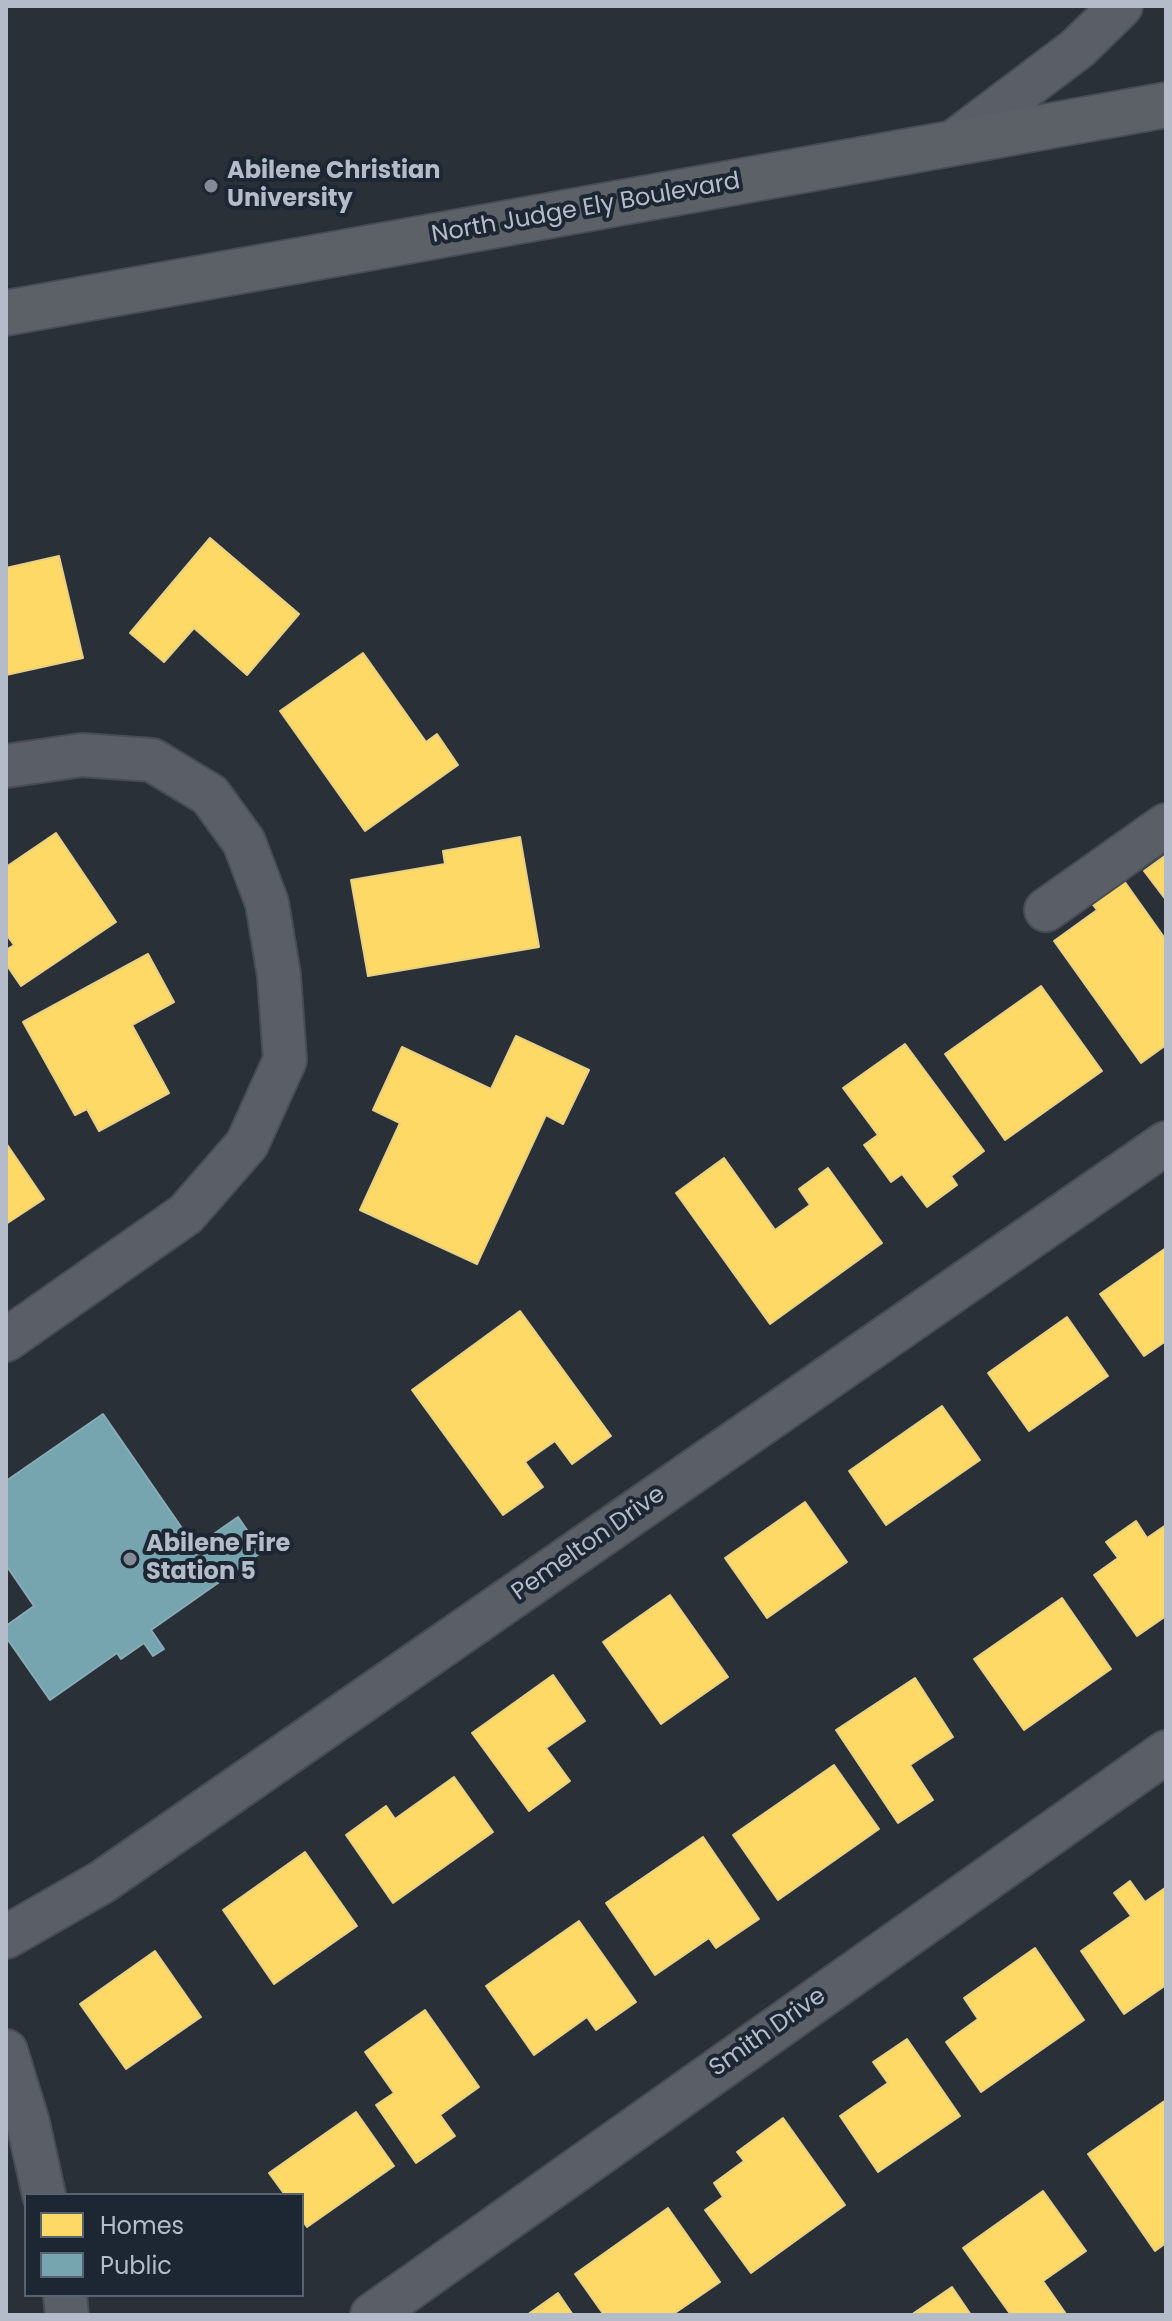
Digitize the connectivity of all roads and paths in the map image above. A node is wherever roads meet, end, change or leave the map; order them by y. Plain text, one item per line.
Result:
1 (1121, 6) edge
2 (1166, 105) edge
3 (952, 143) junction
4 (6, 313) edge
5 (6, 766) edge
6 (1166, 825) edge
7 (1046, 910) dead end
8 (1166, 1143) edge
9 (6, 1340) edge
10 (1166, 1752) edge
11 (6, 1937) edge
12 (6, 2051) edge
13 (44, 2193) edge
14 (372, 2315) edge

1 - 3 street
2 - 3 main road, North Judge Ely Boulevard
3 - 4 main road, North Judge Ely Boulevard
5 - 9 street
6 - 7 street
8 - 11 street, Pemelton Drive
10 - 14 street, Smith Drive
12 - 13 street

